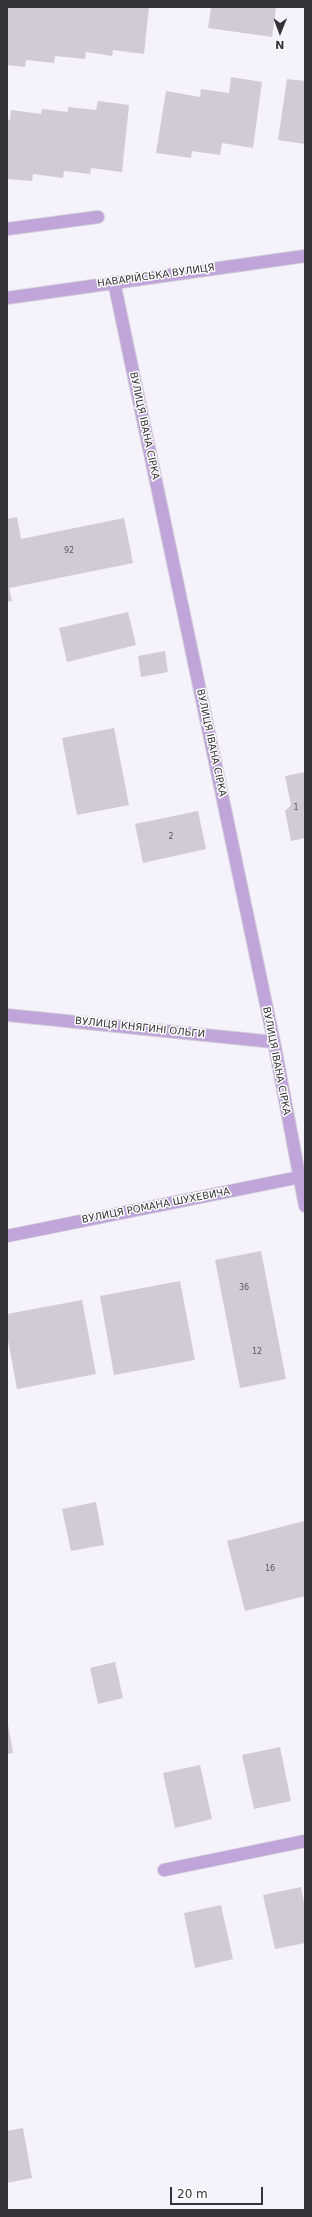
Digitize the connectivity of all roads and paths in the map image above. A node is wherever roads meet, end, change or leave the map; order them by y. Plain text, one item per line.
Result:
1 (98, 216) dead end
2 (7, 229) edge
3 (305, 256) edge
4 (114, 282) junction
5 (7, 298) edge
6 (7, 1015) edge
7 (274, 1042) junction
8 (302, 1176) edge
9 (305, 1206) edge
10 (7, 1236) edge
11 (305, 1842) edge
12 (164, 1870) dead end

1 - 2 street
3 - 4 street, НАВАРІЙСЬКА ВУЛИЦЯ
4 - 5 street, НАВАРІЙСЬКА ВУЛИЦЯ
4 - 7 street, ВУЛИЦЯ ІВАНА СІРКА
6 - 7 street, ВУЛИЦЯ КНЯГИНІ ОЛЬГИ
7 - 8 street, ВУЛИЦЯ ІВАНА СІРКА
8 - 9 street, ВУЛИЦЯ ІВАНА СІРКА
8 - 10 street, ВУЛИЦЯ РОМАНА ШУХЕВИЧА
11 - 12 street

